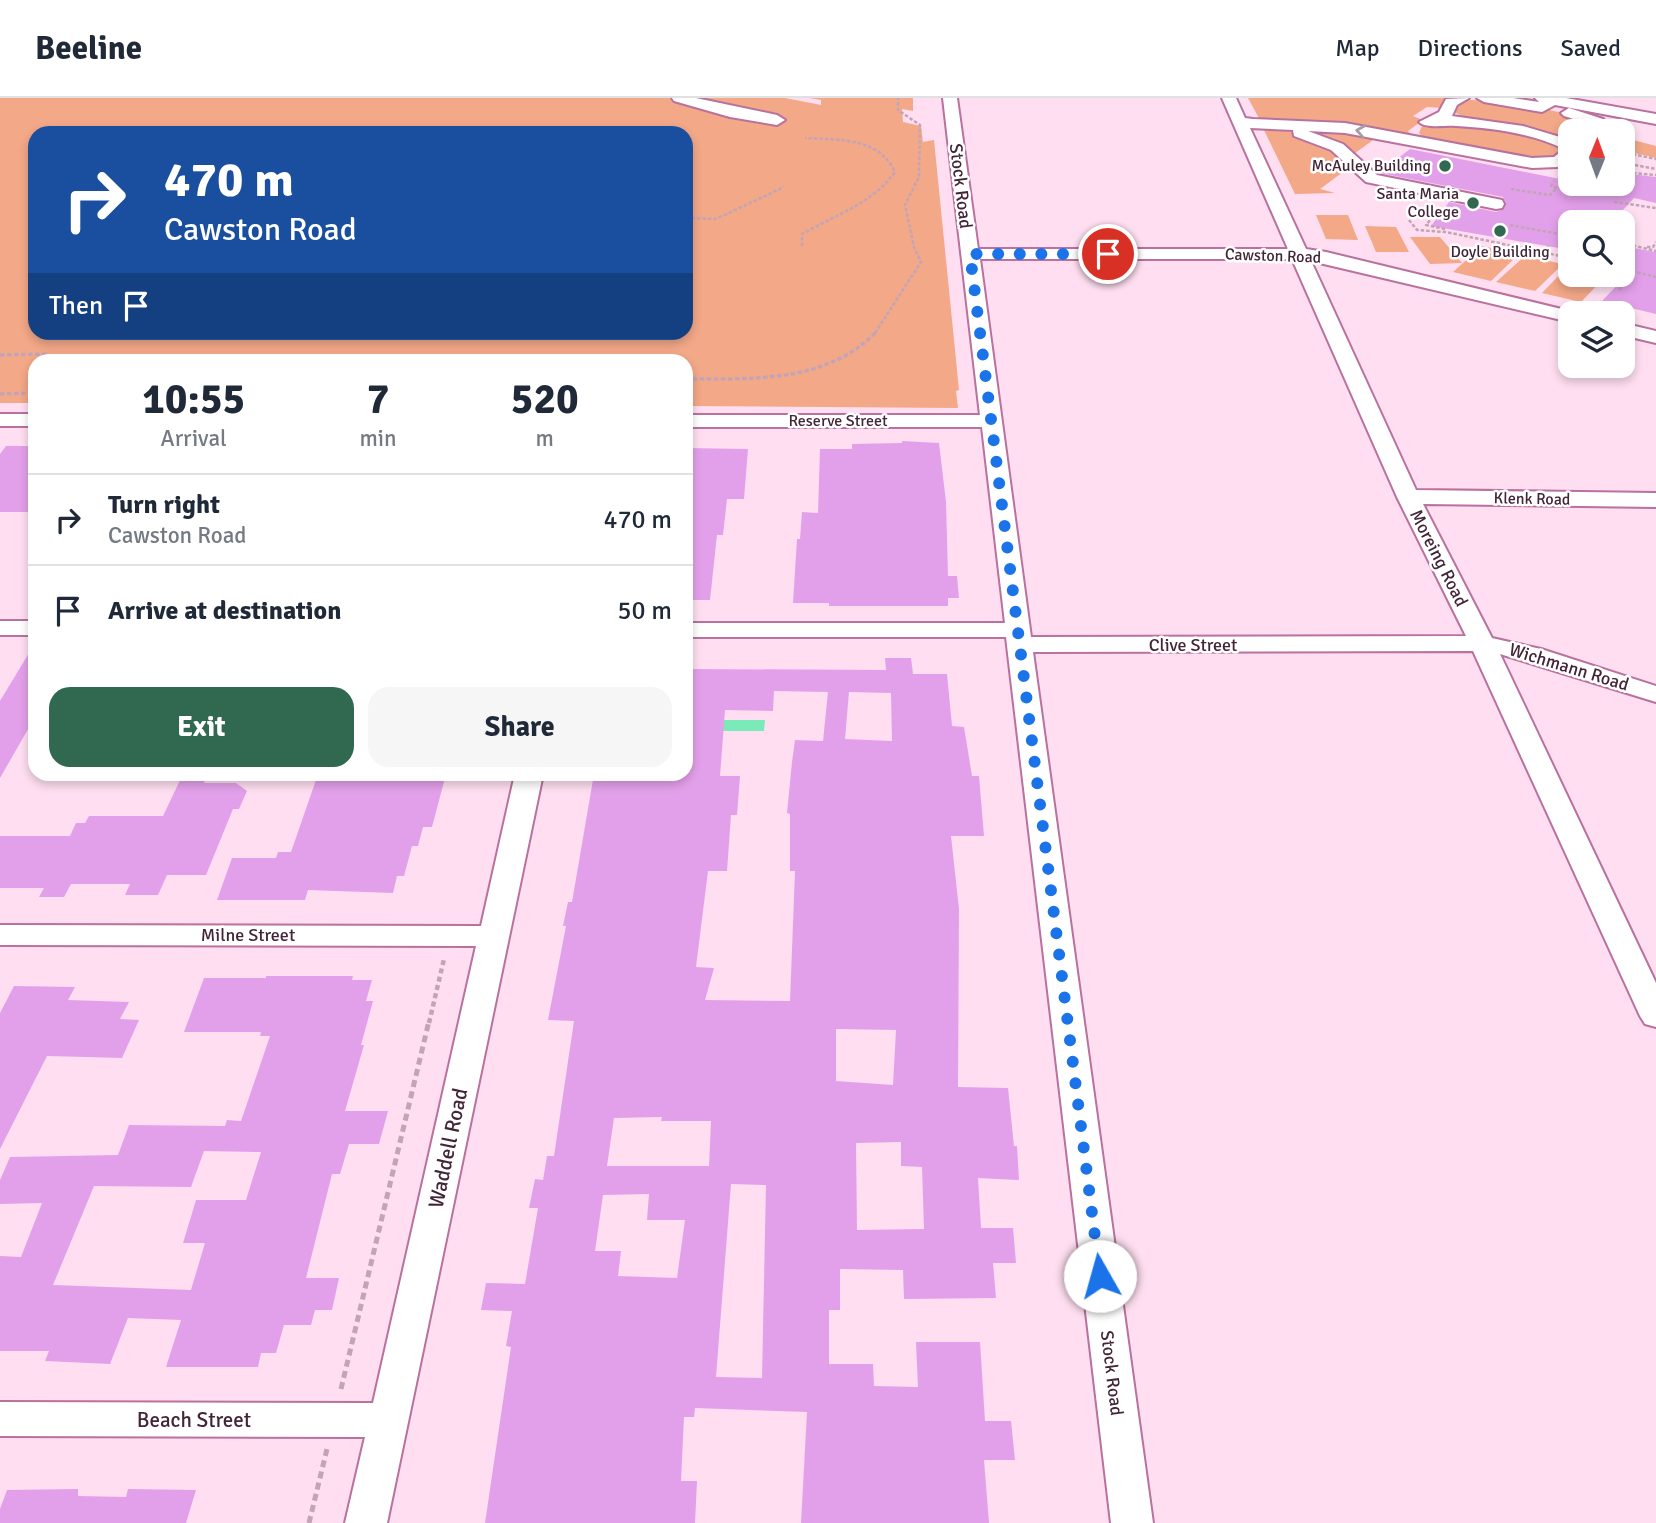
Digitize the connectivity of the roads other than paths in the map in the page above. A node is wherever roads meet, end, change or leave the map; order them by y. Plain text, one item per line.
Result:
1 (678, 98) edge
2 (950, 98) edge
3 (1229, 98) edge
4 (1462, 98) edge
5 (1484, 98) edge
6 (1552, 100) edge
7 (1448, 109) junction
8 (1588, 119) edge
9 (1656, 119) edge
10 (776, 120) dead end
11 (1430, 121) junction
12 (1241, 126) junction
13 (1306, 126) junction
14 (1276, 127) junction
15 (1387, 135) junction
16 (1558, 137) edge
17 (1558, 140) edge
18 (1427, 143) junction
19 (1450, 149) junction
20 (1558, 162) edge
21 (1356, 163) junction
22 (1496, 204) dead end
23 (970, 254) junction
24 (1300, 254) junction
25 (1558, 313) edge
26 (1635, 332) edge
27 (1656, 337) edge
28 (0, 420) edge
29 (28, 420) edge
30 (693, 421) edge
31 (990, 421) junction
32 (1408, 497) junction
33 (1656, 500) edge
34 (0, 628) edge
35 (28, 628) edge
36 (693, 630) edge
37 (1018, 637) junction
38 (1487, 654) junction
39 (1656, 694) edge
40 (1656, 705) edge
41 (528, 781) edge
42 (0, 935) edge
43 (495, 936) junction
44 (1656, 1016) edge
45 (0, 1419) edge
46 (388, 1420) junction
47 (366, 1523) edge
48 (1132, 1523) edge

1 - 10 street
2 - 23 street, Stock Road
3 - 12 street, Moreing Road
4 - 7 street
5 - 6 street
6 - 8 street
6 - 9 street
7 - 11 street
7 - 16 street
11 - 17 street
11 - 18 street
12 - 13 street
12 - 14 street
12 - 24 street, Moreing Road
13 - 14 street
15 -> 13 street
13 - 21 street
14 - 21 street
15 - 18 street
15 - 19 street
18 - 19 street
19 - 20 street
21 - 22 street
23 - 24 street, Cawston Road
23 - 31 street, Stock Road
24 - 25 street, Cawston Road
24 - 32 street, Moreing Road
26 - 27 street
28 - 29 street
30 - 31 street, Reserve Street
31 - 37 street, Stock Road
32 - 33 street, Klenk Road
32 - 38 street, Moreing Road
34 - 35 street
36 - 37 street, Clive Street
37 - 38 street, Clive Street
37 - 48 street, Stock Road
38 - 39 street, Wichmann Road
38 - 40 street, Wichmann Road
38 - 44 street, Moreing Road
41 - 43 street, Waddell Road
42 - 43 street, Milne Street
43 - 46 street, Waddell Road
45 - 46 street, Beach Street
46 - 47 street, Waddell Road

